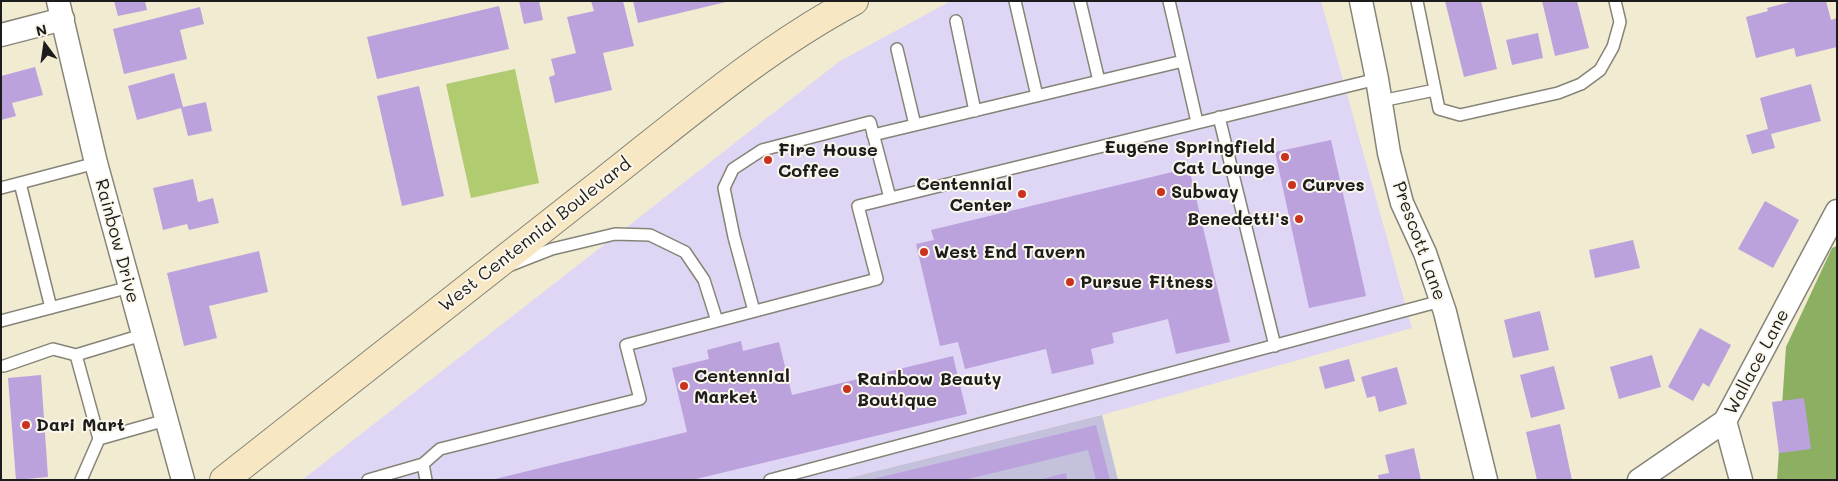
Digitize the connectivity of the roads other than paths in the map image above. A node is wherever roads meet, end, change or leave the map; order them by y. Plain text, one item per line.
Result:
1 (854, 1) edge
2 (1015, 1) edge
3 (1080, 1) edge
4 (1169, 1) edge
5 (1361, 1) edge
6 (1417, 1) edge
7 (1615, 1) edge
8 (61, 10) edge
9 (956, 21) dead end
10 (1, 35) edge
11 (897, 49) dead end
12 (1183, 60) junction
13 (1099, 81) junction
14 (1379, 90) junction
15 (1435, 90) junction
16 (1037, 96) junction
17 (975, 111) junction
18 (1219, 117) junction
19 (1197, 122) junction
20 (915, 126) junction
21 (874, 135) junction
22 (96, 163) junction
23 (20, 183) junction
24 (1, 188) edge
25 (890, 198) junction
26 (1837, 211) edge
27 (480, 278) junction
28 (130, 287) junction
29 (1441, 301) junction
30 (51, 308) junction
31 (754, 311) junction
32 (1, 321) edge
33 (717, 321) junction
34 (142, 335) junction
35 (1275, 346) junction
36 (76, 355) junction
37 (4, 366) dead end
38 (166, 420) junction
39 (1725, 421) junction
40 (99, 438) junction
41 (422, 464) junction
42 (81, 480) edge
43 (183, 480) edge
44 (224, 480) edge
45 (368, 480) edge
46 (426, 480) edge
47 (770, 480) edge
48 (1486, 480) edge
49 (1639, 480) edge
50 (1741, 480) edge

1 - 27 main road, West Centennial Boulevard
2 - 16 lane
3 - 13 lane
4 - 12 lane
5 - 14 street, Prescott Lane
6 - 15 lane
7 - 15 lane
8 - 10 street
8 - 22 street, Rainbow Drive
9 - 17 lane
11 - 20 lane
12 - 13 lane
12 - 19 lane
13 - 16 lane
14 - 15 lane
14 - 18 lane
14 - 29 street, Prescott Lane
16 - 17 lane
17 - 20 lane
18 - 19 lane
18 - 35 lane
19 - 25 lane
20 - 21 lane
21 - 25 lane
21 - 31 lane
22 - 23 lane
22 - 28 street, Rainbow Drive
23 - 24 lane
23 - 30 lane
25 - 31 lane
26 - 39 street, Wallace Lane
27 - 33 lane
27 - 44 main road, West Centennial Boulevard
28 - 30 lane
28 - 34 street, Rainbow Drive
29 - 35 lane
29 - 48 street, Prescott Lane
30 - 32 lane
31 - 33 lane
33 - 41 lane
34 - 36 lane
34 - 38 street, Rainbow Drive
35 - 47 lane
36 - 37 lane
36 - 40 lane
38 - 40 lane
38 - 43 street, Rainbow Drive
39 - 49 street, Wallace Lane
39 - 50 street
40 - 42 lane
41 - 45 lane
41 - 46 lane

